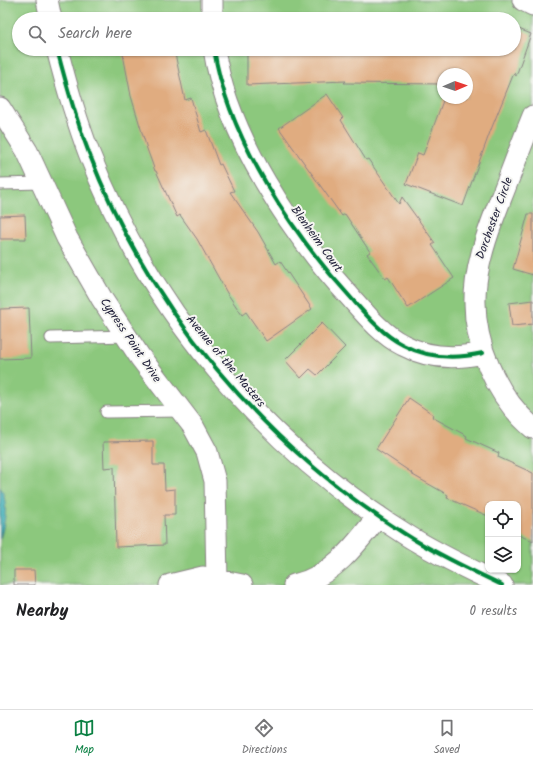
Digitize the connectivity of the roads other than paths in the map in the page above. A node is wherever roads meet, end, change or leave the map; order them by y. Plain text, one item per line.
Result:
1 (47, 0) edge
2 (212, 0) edge
3 (523, 0) edge
4 (533, 5) edge
5 (50, 12) edge
6 (212, 12) edge
7 (59, 56) edge
8 (215, 56) edge
9 (0, 108) edge
10 (533, 116) edge
11 (42, 183) junction
12 (0, 184) edge
13 (127, 336) junction
14 (51, 338) dead end
15 (483, 352) junction
16 (182, 411) junction
17 (106, 412) dead end
18 (533, 428) edge
19 (378, 516) junction
20 (217, 581) junction
21 (170, 585) edge
22 (242, 585) edge
23 (294, 585) edge
24 (502, 585) edge

1 - 5 street
2 - 6 street
3 - 4 street
7 - 19 street, Avenue of the Masters
8 - 15 street, Blenheim Court
9 - 11 street, Cypress Point Drive
10 - 15 street, Dorchester Circle
11 - 12 lane
11 - 13 street, Cypress Point Drive
13 - 14 lane
13 - 16 street, Cypress Point Drive
15 - 18 street, Dorchester Circle
16 - 17 lane
16 - 20 street, Cypress Point Drive
19 - 23 street
19 - 24 street, Avenue of the Masters
20 - 21 street
20 - 22 street

